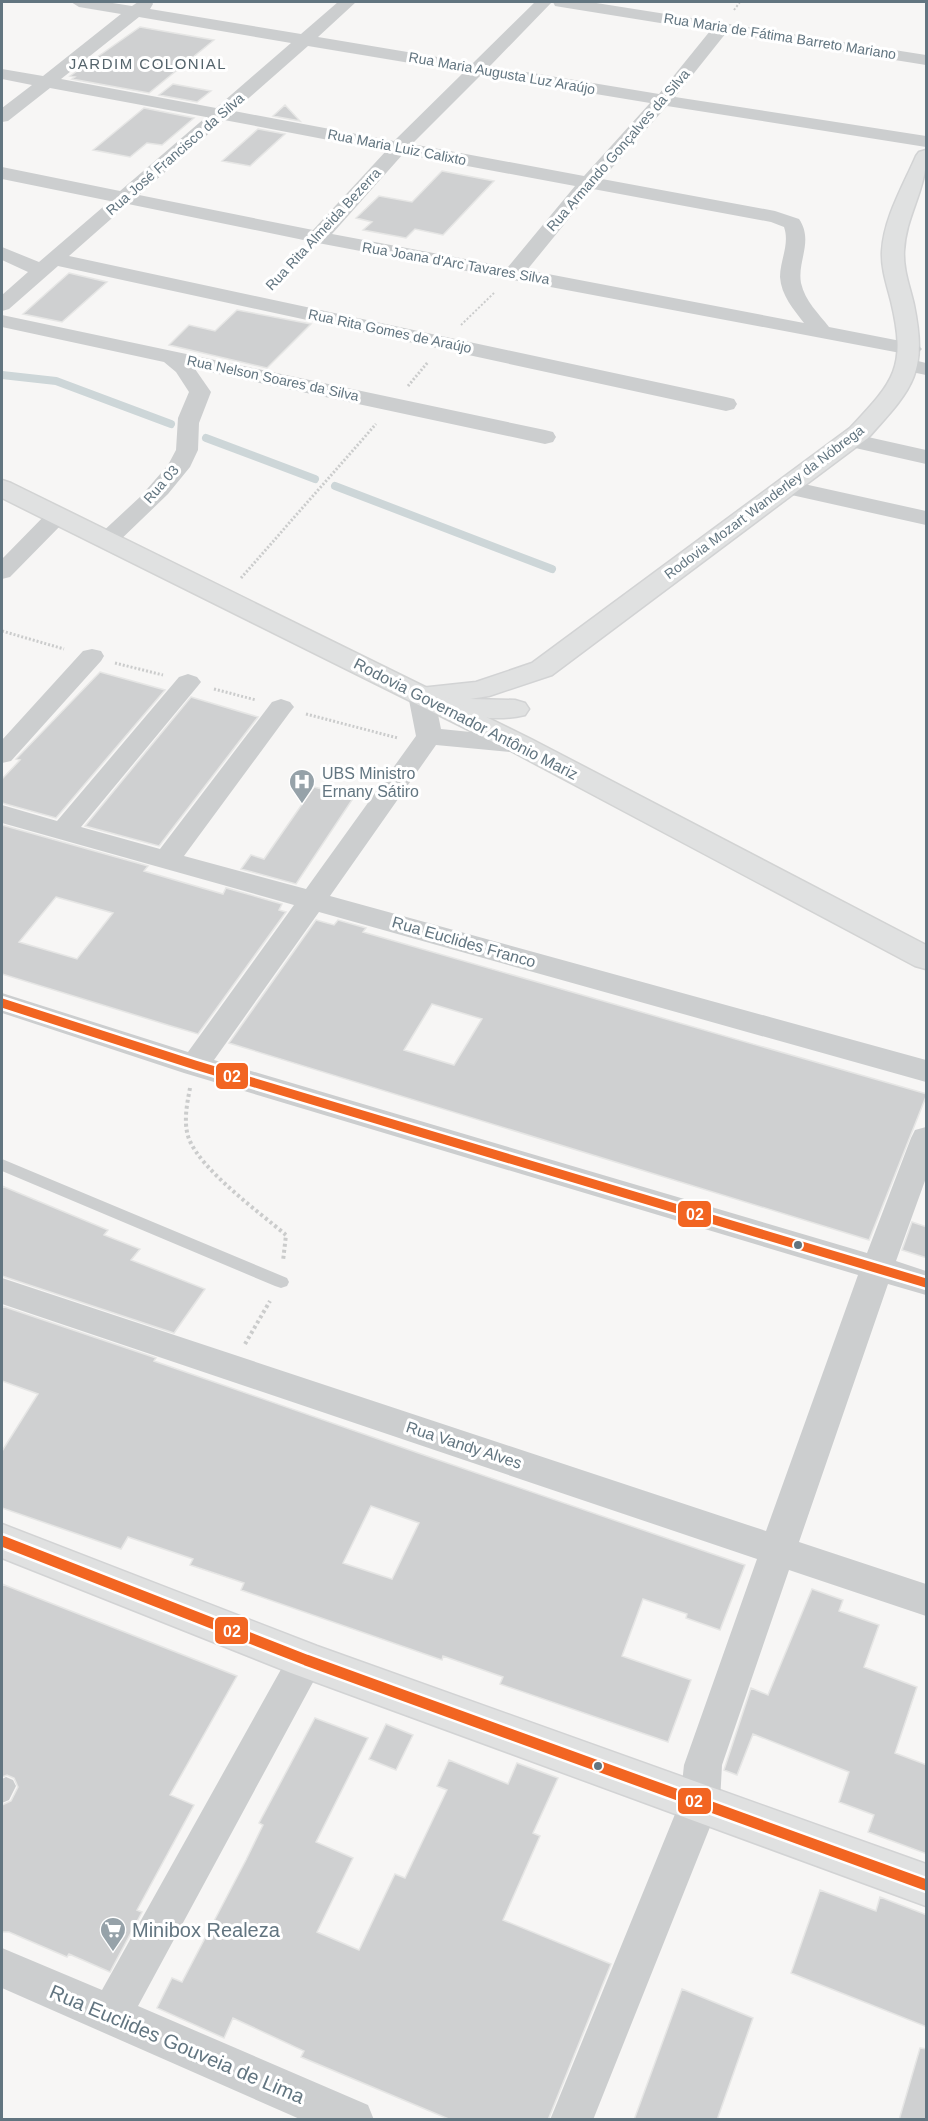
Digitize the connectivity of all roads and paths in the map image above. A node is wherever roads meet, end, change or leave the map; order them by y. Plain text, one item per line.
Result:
1 (79, 2) edge
2 (348, 2) edge
3 (543, 2) edge
4 (561, 2) edge
5 (142, 6) edge
6 (722, 27) junction
7 (306, 40) junction
8 (927, 60) edge
9 (476, 69) junction
10 (2, 74) edge
11 (46, 81) junction
12 (663, 100) junction
13 (218, 114) junction
14 (2, 117) edge
15 (927, 142) edge
16 (400, 147) junction
17 (927, 156) edge
18 (2, 173) edge
19 (586, 184) junction
20 (125, 198) junction
21 (318, 237) junction
22 (2, 253) edge
23 (47, 265) junction
24 (514, 273) junction
25 (253, 302) junction
26 (2, 305) edge
27 (2, 321) edge
28 (822, 332) junction
29 (170, 356) junction
30 (916, 361) edge
31 (394, 404) junction
32 (726, 404) dead end
33 (545, 437) dead end
34 (850, 440) junction
35 (927, 457) edge
36 (786, 487) junction
37 (2, 488) edge
38 (57, 516) junction
39 (927, 518) edge
40 (106, 541) junction
41 (2, 572) edge
42 (224, 598) junction
43 (92, 656) dead end
44 (542, 669) junction
45 (188, 682) dead end
46 (421, 695) junction
47 (482, 700) junction
48 (281, 707) dead end
49 (515, 709) junction
50 (429, 736) junction
51 (521, 745) junction
52 (2, 755) edge
53 (2, 814) edge
54 (63, 831) junction
55 (167, 859) junction
56 (313, 899) junction
57 (927, 958) edge
58 (2, 1004) edge
59 (195, 1065) junction
60 (927, 1071) edge
61 (927, 1138) edge
62 (2, 1166) edge
63 (876, 1268) junction
64 (281, 1281) junction
65 (927, 1283) edge
66 (2, 1291) edge
67 (231, 1368) junction
68 (2, 1541) edge
69 (779, 1551) junction
70 (927, 1600) edge
71 (306, 1660) junction
72 (700, 1802) junction
73 (927, 1885) edge
74 (2, 1968) edge
75 (111, 2015) junction
76 (353, 2120) edge
77 (571, 2120) edge

1 - 5 street, Rua Maria Augusta Luz Araújo
2 - 7 street, Rua José Francisco da Silva
3 - 9 street, Rua Rita Almeida Bezerra
4 - 6 street, Rua Maria de Fátima Barreto Mariano
5 - 7 street, Rua Maria Augusta Luz Araújo
5 - 11 street
6 - 8 street, Rua Maria de Fátima Barreto Mariano
6 - 12 street, Rua Armando Gonçalves da Silva
7 - 9 street, Rua Maria Augusta Luz Araújo
7 - 13 street, Rua José Francisco da Silva
9 - 12 street, Rua Maria Augusta Luz Araújo
9 - 16 street, Rua Rita Almeida Bezerra
10 - 11 street, Rua Maria Luiz Calixto
11 - 13 street, Rua Maria Luiz Calixto
11 - 14 street
12 - 15 street, Rua Maria Augusta Luz Araújo
12 - 19 street, Rua Armando Gonçalves da Silva
13 - 16 street, Rua Maria Luiz Calixto
13 - 20 street, Rua José Francisco da Silva
16 - 19 street, Rua Maria Luiz Calixto
16 - 21 street, Rua Rita Almeida Bezerra
17 - 30 main road
18 - 20 street, Rua Joana d'Arc Tavares Silva
19 - 24 street, Rua Armando Gonçalves da Silva
19 - 28 street, Rua Maria Luiz Calixto
20 - 21 street, Rua Joana d'Arc Tavares Silva
20 - 23 street, Rua José Francisco da Silva
21 - 24 street, Rua Joana d'Arc Tavares Silva
21 - 25 path, Rua Rita Almeida Bezerra
22 - 23 street, Rua Rita Gomes de Araújo
23 - 25 street, Rua Rita Gomes de Araújo
23 - 26 street, Rua José Francisco da Silva
24 - 28 street, Rua Joana d'Arc Tavares Silva
25 - 32 street, Rua Rita Gomes de Araújo
27 - 29 street, Rua Nelson Soares da Silva
28 - 30 street, Rua Joana d'Arc Tavares Silva
29 - 31 street, Rua Nelson Soares da Silva
29 - 40 street, Rua 03
30 - 34 main road, Rodovia Mozart Wanderley da Nóbrega
31 - 33 street, Rua Nelson Soares da Silva
31 - 42 path
34 - 35 street
34 - 36 main road, Rodovia Mozart Wanderley da Nóbrega
36 - 39 street
36 - 44 main road, Rodovia Mozart Wanderley da Nóbrega
37 - 38 main road, Rodovia Governador Antônio Mariz
38 - 40 main road, Rodovia Governador Antônio Mariz
38 - 41 street
40 - 42 main road, Rodovia Governador Antônio Mariz
42 - 46 main road, Rodovia Governador Antônio Mariz
43 - 52 street
44 - 47 main road, Rodovia Mozart Wanderley da Nóbrega
44 - 49 main road, Rodovia Mozart Wanderley da Nóbrega
45 - 54 street
46 - 47 main road, Rodovia Mozart Wanderley da Nóbrega
46 - 50 street
46 - 51 main road, Rodovia Governador Antônio Mariz
47 - 49 main road, Rodovia Mozart Wanderley da Nóbrega
47 - 51 main road
48 - 55 street
49 - 51 main road
50 - 51 street
50 - 56 street
51 - 57 main road, Rodovia Governador Antônio Mariz
53 - 54 street, Rua Euclides Franco
54 - 55 street, Rua Euclides Franco
55 - 56 street, Rua Euclides Franco
56 - 59 street
56 - 60 street, Rua Euclides Franco
58 - 59 street
59 - 63 street
59 - 64 path
61 - 63 street
62 - 64 lane
63 - 65 street
63 - 69 street
64 - 67 path
66 - 67 street, Rua Vandy Alves
67 - 69 street, Rua Vandy Alves
68 - 71 main road
69 - 70 street, Rua Vandy Alves
69 - 72 street
71 - 72 main road
71 - 75 street
72 - 73 main road
72 - 77 street
74 - 75 street, Rua Euclides Gouveia de Lima
75 - 76 street, Rua Euclides Gouveia de Lima

